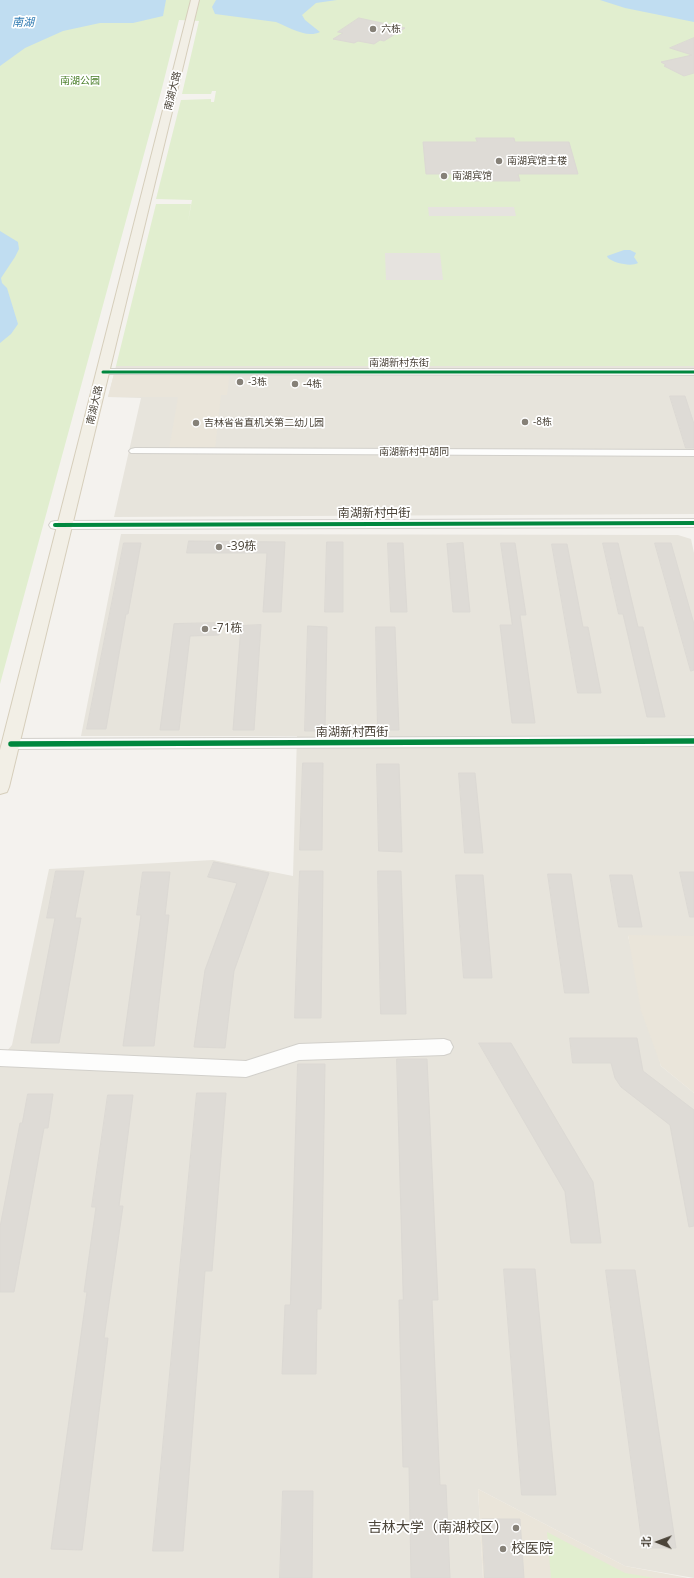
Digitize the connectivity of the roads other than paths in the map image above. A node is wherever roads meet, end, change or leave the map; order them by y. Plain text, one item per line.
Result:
1 (189, 0) edge
2 (196, 0) edge
3 (103, 372) junction
4 (694, 372) edge
5 (135, 451) dead end
6 (694, 453) edge
7 (694, 523) edge
8 (60, 526) junction
9 (5, 739) edge
10 (694, 741) edge
11 (0, 787) edge
12 (444, 1047) dead end
13 (0, 1058) edge

1 - 8 main road, 南湖大路
2 - 3 main road, 南湖大路
3 - 4 street, 南湖新村东街
3 - 8 main road, 南湖大路
5 - 6 street, 南湖新村中胡同
7 - 8 street, 南湖新村中街
8 - 9 main road, 南湖大路
9 - 10 street, 南湖新村西街
9 - 11 main road, 南湖大路
12 - 13 street

